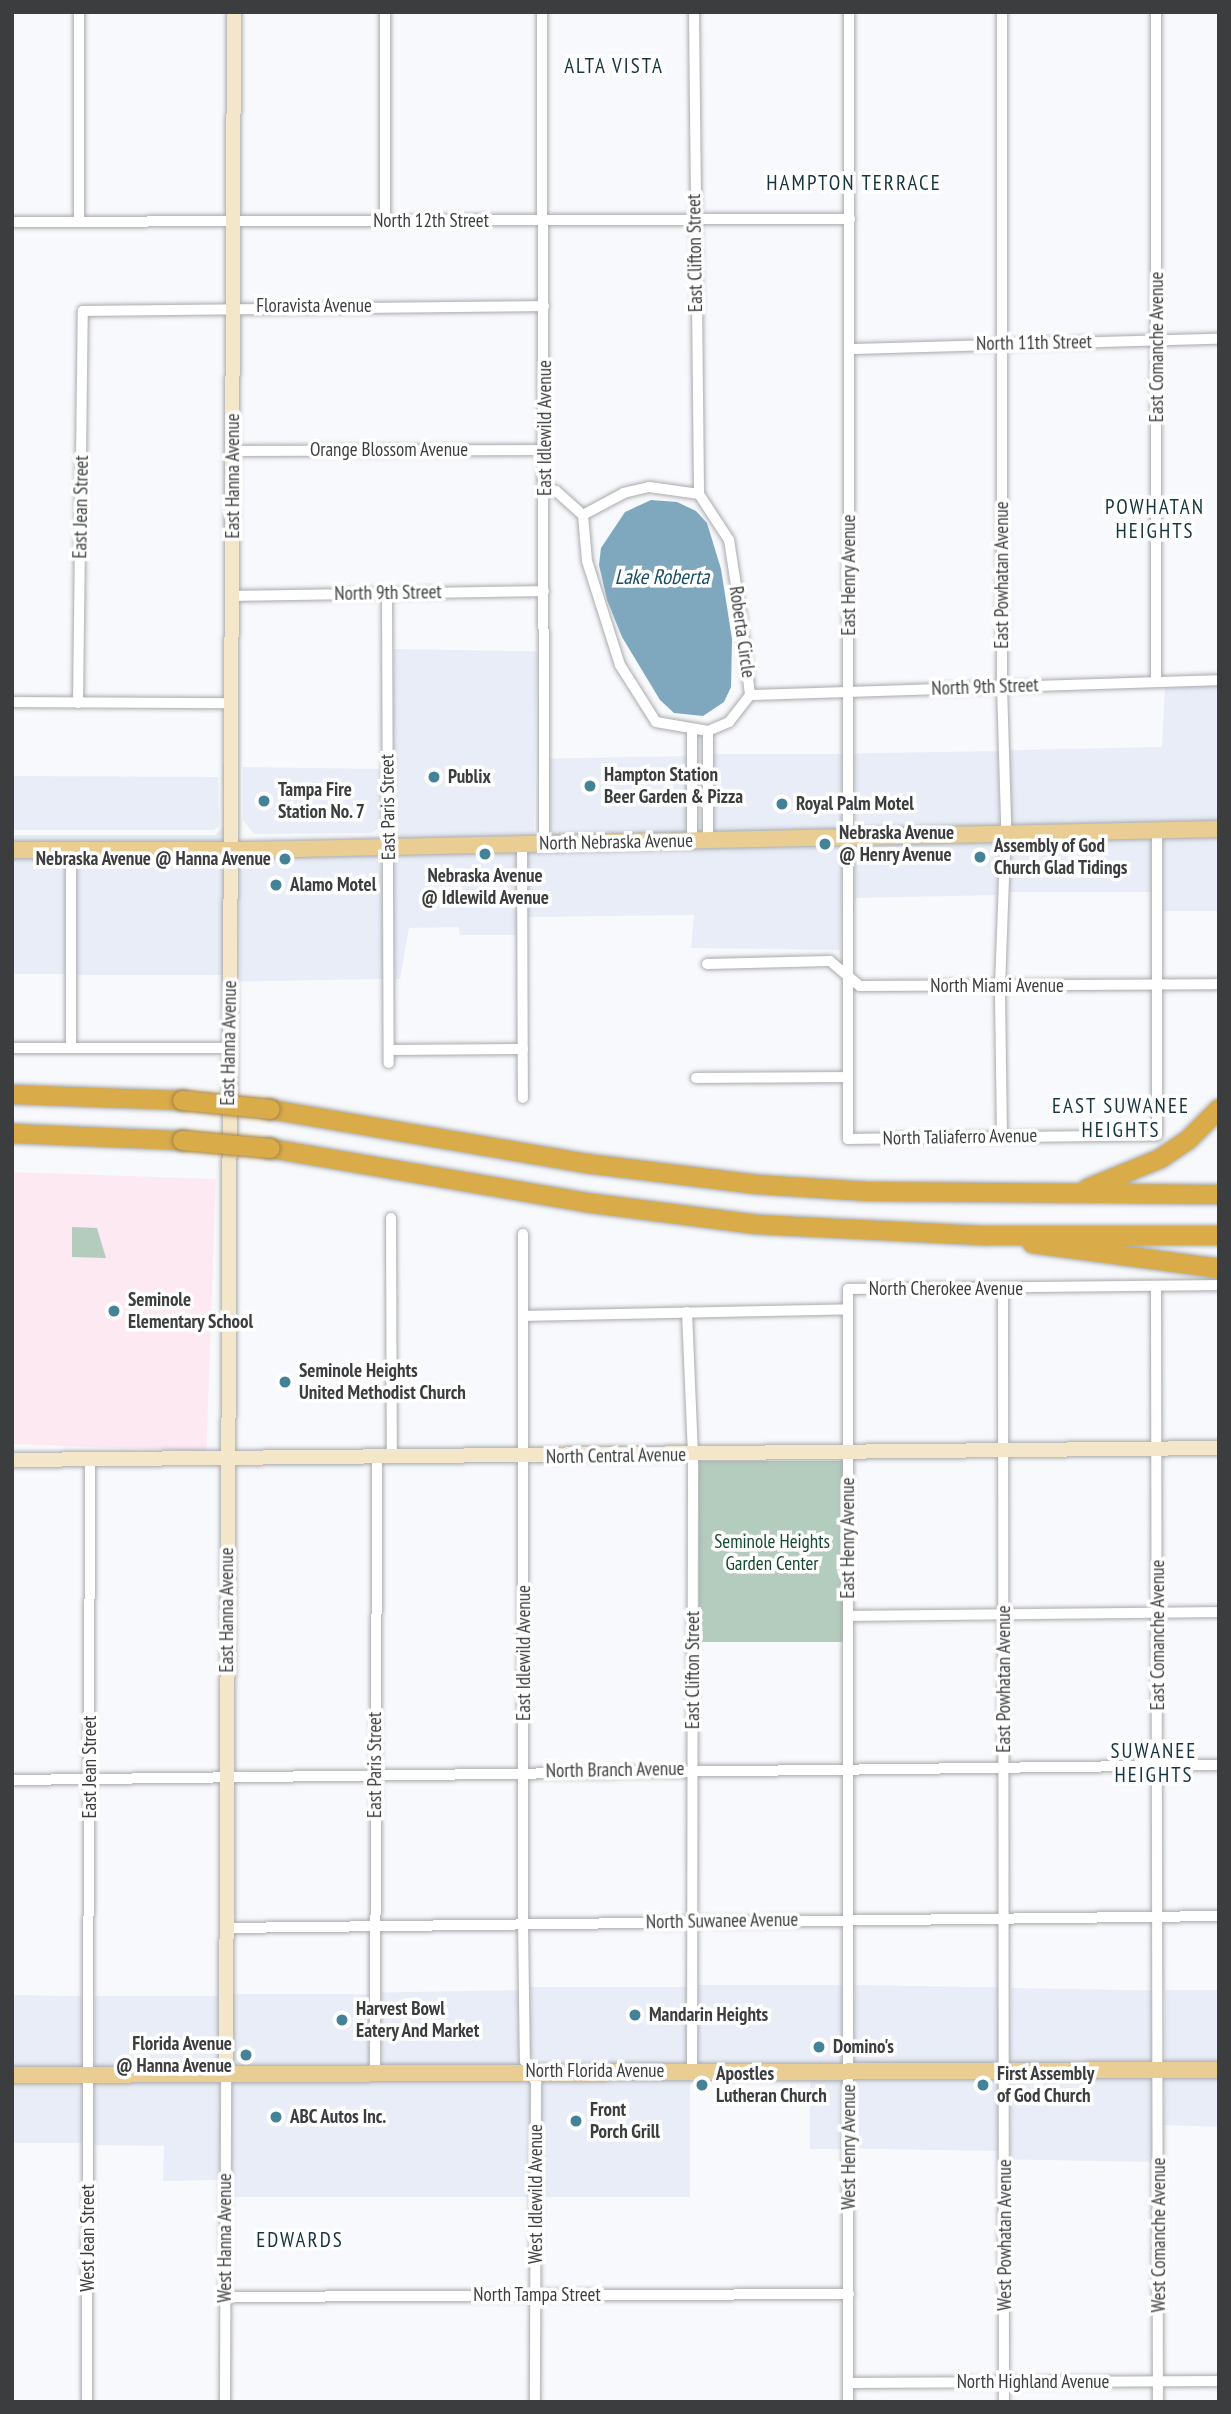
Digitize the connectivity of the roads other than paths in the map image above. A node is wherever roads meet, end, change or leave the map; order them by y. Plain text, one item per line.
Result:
1 (79, 12) edge
2 (234, 12) edge
3 (384, 12) edge
4 (542, 12) edge
5 (694, 12) edge
6 (849, 12) edge
7 (1002, 12) edge
8 (1156, 12) edge
9 (850, 219) junction
10 (385, 221) junction
11 (543, 221) junction
12 (695, 221) junction
13 (12, 222) edge
14 (79, 222) junction
15 (233, 223) junction
16 (233, 306) junction
17 (544, 306) junction
18 (83, 311) joint
19 (1219, 339) edge
20 (1158, 341) junction
21 (1004, 344) junction
22 (850, 349) junction
23 (545, 450) junction
24 (233, 451) junction
25 (545, 488) junction
26 (699, 494) junction
27 (583, 515) junction
28 (544, 591) junction
29 (387, 593) junction
30 (233, 596) junction
31 (1219, 680) edge
32 (1156, 681) junction
33 (1002, 687) junction
34 (849, 691) junction
35 (750, 695) junction
36 (12, 702) edge
37 (78, 702) junction
38 (232, 703) junction
39 (692, 731) junction
40 (708, 731) junction
41 (1219, 829) edge
42 (1157, 831) junction
43 (1004, 834) junction
44 (848, 837) junction
45 (700, 841) junction
46 (544, 843) junction
47 (522, 844) junction
48 (386, 847) junction
49 (12, 850) edge
50 (71, 850) junction
51 (232, 850) junction
52 (707, 964) dead end
53 (845, 969) junction
54 (1157, 984) junction
55 (1219, 984) edge
56 (1000, 986) junction
57 (71, 1047) junction
58 (12, 1048) edge
59 (229, 1048) junction
60 (523, 1049) junction
61 (389, 1050) junction
62 (389, 1063) dead end
63 (848, 1077) junction
64 (696, 1078) dead end
65 (12, 1094) edge
66 (523, 1098) dead end
67 (1219, 1108) edge
68 (12, 1133) edge
69 (1002, 1137) junction
70 (848, 1139) joint
71 (1219, 1194) edge
72 (1066, 1195) junction
73 (391, 1219) dead end
74 (523, 1234) dead end
75 (986, 1234) junction
76 (1219, 1234) edge
77 (1219, 1268) edge
78 (1219, 1285) edge
79 (1156, 1286) junction
80 (1003, 1289) junction
81 (848, 1310) junction
82 (687, 1312) junction
83 (525, 1316) junction
84 (1157, 1448) junction
85 (1219, 1448) edge
86 (1004, 1451) junction
87 (848, 1453) junction
88 (693, 1455) junction
89 (385, 1457) junction
90 (525, 1457) junction
91 (227, 1458) junction
92 (90, 1459) junction
93 (12, 1460) edge
94 (1157, 1612) junction
95 (1219, 1612) edge
96 (1004, 1614) junction
97 (848, 1616) junction
98 (1159, 1765) junction
99 (1219, 1765) edge
100 (1005, 1766) junction
101 (849, 1767) junction
102 (693, 1769) junction
103 (524, 1772) junction
104 (374, 1774) junction
105 (226, 1776) junction
106 (12, 1780) edge
107 (90, 1780) junction
108 (1159, 1916) junction
109 (1219, 1916) edge
110 (1005, 1918) junction
111 (848, 1919) junction
112 (692, 1921) junction
113 (523, 1924) junction
114 (374, 1926) junction
115 (226, 1928) junction
116 (1160, 2068) junction
117 (1006, 2069) junction
118 (849, 2070) junction
119 (1219, 2070) edge
120 (531, 2071) junction
121 (692, 2071) junction
122 (375, 2073) junction
123 (89, 2074) junction
124 (226, 2074) junction
125 (12, 2075) edge
126 (849, 2294) junction
127 (536, 2295) junction
128 (225, 2297) junction
129 (1159, 2381) junction
130 (1219, 2381) edge
131 (1004, 2382) junction
132 (848, 2383) junction
133 (87, 2402) edge
134 (225, 2402) edge
135 (536, 2402) edge
136 (848, 2402) edge
137 (1004, 2402) edge
138 (1158, 2402) edge

1 - 14 street
2 - 15 street, East Hanna Avenue
3 - 10 street
4 - 11 street, East Idlewild Avenue
5 - 12 street, East Clifton Street
6 - 9 street, East Henry Avenue
7 - 21 street, East Powhatan Avenue
8 - 20 street, East Comanche Avenue
9 - 12 street, North 12th Street
9 - 22 street, East Henry Avenue
10 - 11 street, North 12th Street
10 - 15 street, North 12th Street
11 - 12 street, North 12th Street
11 - 17 street, East Idlewild Avenue
12 - 26 street, East Clifton Street
13 - 14 street, North 12th Street
14 - 15 street, North 12th Street
15 - 16 street, East Hanna Avenue
16 - 17 street, Floravista Avenue
16 - 18 street, Floravista Avenue
16 - 24 street, East Hanna Avenue
17 - 23 street, East Idlewild Avenue
18 - 37 street, East Jean Street
19 - 20 street, North 11th Street
20 - 21 street, North 11th Street
20 - 32 street, East Comanche Avenue
21 - 22 street, North 11th Street
21 - 33 street, East Powhatan Avenue
22 - 34 street, East Henry Avenue
23 - 24 street, Orange Blossom Avenue
23 - 25 street, East Idlewild Avenue
24 - 30 street, East Hanna Avenue
25 - 27 street
25 - 28 street, East Idlewild Avenue
26 - 27 street
26 - 35 street, Roberta Circle
27 - 39 street
28 - 29 street, North 9th Street
28 - 46 street, East Idlewild Avenue
29 - 30 street, North 9th Street
29 - 48 street, East Paris Street
30 - 38 street, East Hanna Avenue
31 - 32 street, North 9th Street
32 - 33 street, North 9th Street
33 - 34 street, North 9th Street
33 - 43 street, East Powhatan Avenue
34 - 35 street, North 9th Street
34 - 44 street, East Henry Avenue
35 - 40 street, Roberta Circle
36 - 37 street
37 - 38 street
38 - 51 street, East Hanna Avenue
39 - 40 street
39 - 45 street
40 - 45 street
41 - 42 main road, North Nebraska Avenue
42 - 43 main road, North Nebraska Avenue
42 - 54 street
43 - 44 main road, North Nebraska Avenue
43 - 56 street, East Powhatan Avenue
44 - 45 main road, North Nebraska Avenue
44 - 53 street, East Henry Avenue
45 - 46 main road, North Nebraska Avenue
46 - 47 main road, North Nebraska Avenue
47 - 48 main road, North Nebraska Avenue
47 - 60 street
48 - 51 main road, North Nebraska Avenue
48 - 61 street, East Paris Street
49 - 50 main road, North Nebraska Avenue
50 - 51 main road, North Nebraska Avenue
50 - 57 street
51 - 59 street, East Hanna Avenue
52 - 53 street, North Miami Avenue
53 - 56 street, North Miami Avenue
53 - 63 street, East Henry Avenue
54 - 55 street, North Miami Avenue
54 - 56 street, North Miami Avenue
54 - 69 street, North Taliaferro Avenue
56 - 69 street, East Powhatan Avenue
57 - 58 street
57 - 59 street
59 - 91 street, East Hanna Avenue
60 - 61 street
60 - 66 street
61 - 62 street, East Paris Street
63 - 64 street
63 - 70 street, East Henry Avenue
65 - 72 highway, bridge
67 - 72 highway
68 - 75 highway, bridge
69 - 70 street, North Taliaferro Avenue
71 - 72 highway
73 - 89 street, East Paris Street
74 - 83 street, East Idlewild Avenue
75 - 76 highway
75 - 77 highway
78 - 79 street, North Cherokee Avenue
79 - 80 street, North Cherokee Avenue
79 - 84 street, East Comanche Avenue
80 - 81 street, North Cherokee Avenue
80 - 86 street, East Powhatan Avenue
81 - 82 street, North Cherokee Avenue
81 - 87 street, East Henry Avenue
82 - 83 street, North Cherokee Avenue
82 - 88 street, East Clifton Street
83 - 90 street, East Idlewild Avenue
84 - 85 street, North Central Avenue
84 - 86 street, North Central Avenue
84 - 94 street, East Comanche Avenue
86 - 87 street, North Central Avenue
86 - 96 street, East Powhatan Avenue
87 - 88 street, North Central Avenue
87 - 97 street, East Henry Avenue
88 - 90 street, North Central Avenue
88 - 102 street, East Clifton Street
89 - 90 street, North Central Avenue
89 - 91 street, North Central Avenue
89 - 104 street, East Paris Street
90 - 103 street, East Idlewild Avenue
91 - 92 street, North Central Avenue
91 - 105 street, East Hanna Avenue
92 - 93 street, North Central Avenue
92 - 107 street, East Jean Street
94 - 95 street
94 - 96 street
94 - 98 street, East Comanche Avenue
96 - 97 street
96 - 100 street, East Powhatan Avenue
97 - 101 street, East Henry Avenue
98 - 99 street, North Branch Avenue
98 - 100 street, North Branch Avenue
98 - 108 street, East Comanche Avenue
100 - 101 street, North Branch Avenue
100 - 110 street, East Powhatan Avenue
101 - 102 street, North Branch Avenue
101 - 111 street, West Henry Avenue
102 - 103 street, North Branch Avenue
102 - 112 street, East Clifton Street
103 - 104 street, North Branch Avenue
103 - 113 street, East Idlewild Avenue
104 - 105 street, North Branch Avenue
104 - 114 street, East Paris Street
105 - 107 street, North Branch Avenue
105 - 115 street, East Hanna Avenue
106 - 107 street, North Branch Avenue
107 - 123 street, East Jean Street
108 - 109 street, North Suwanee Avenue
108 - 110 street, North Suwanee Avenue
108 - 116 street, East Comanche Avenue
110 - 111 street, North Suwanee Avenue
110 - 117 street, East Powhatan Avenue
111 - 112 street, North Suwanee Avenue
111 - 118 street, West Henry Avenue
112 - 113 street, North Suwanee Avenue
112 - 121 street, East Clifton Street
113 - 114 street, North Suwanee Avenue
113 - 120 street, East Idlewild Avenue
114 - 115 street, North Suwanee Avenue
114 - 122 street, East Paris Street
115 - 124 street, East Hanna Avenue
116 - 117 main road, North Florida Avenue
116 - 119 main road, North Florida Avenue
116 - 129 street, West Comanche Avenue
117 - 118 main road, North Florida Avenue
117 - 131 street, West Powhatan Avenue
118 - 121 main road, North Florida Avenue
118 - 126 street, West Henry Avenue
120 - 121 main road, North Florida Avenue
120 - 122 main road, North Florida Avenue
120 - 127 street, West Idlewild Avenue
122 - 124 main road, North Florida Avenue
123 - 124 main road, North Florida Avenue
123 - 125 main road, North Florida Avenue
123 - 133 street, West Jean Street
124 - 128 street, West Hanna Avenue
126 - 127 street, North Tampa Street
126 - 132 street, West Henry Avenue
127 - 128 street, North Tampa Street
127 - 135 street, West Idlewild Avenue
128 - 134 street, West Hanna Avenue
129 - 130 street, North Highland Avenue
129 - 131 street, North Highland Avenue
129 - 138 street, West Comanche Avenue
131 - 132 street, North Highland Avenue
131 - 137 street, West Powhatan Avenue
132 - 136 street, West Henry Avenue

